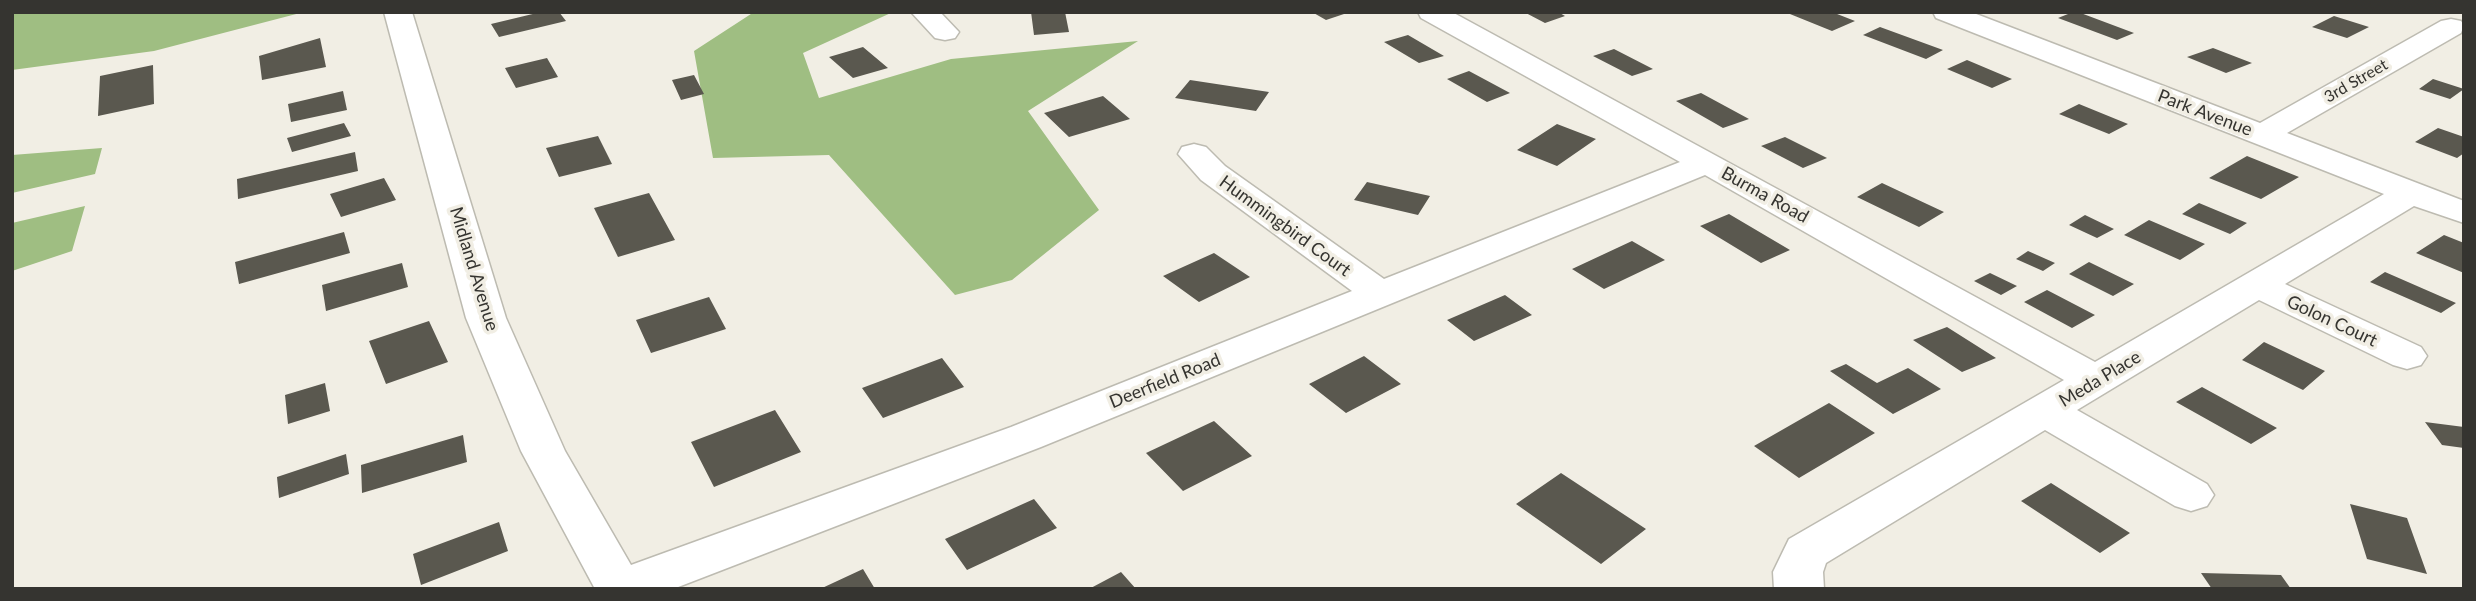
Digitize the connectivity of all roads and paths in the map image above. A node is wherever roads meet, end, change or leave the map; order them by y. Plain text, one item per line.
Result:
1 (924, 12) edge
2 (1431, 12) edge
3 (1946, 12) edge
4 (409, 14) edge
5 (2451, 27) dead end
6 (944, 32) dead end
7 (2261, 135) junction
8 (1194, 154) dead end
9 (1706, 163) junction
10 (2411, 192) junction
11 (2464, 213) edge
12 (2257, 285) junction
13 (1380, 294) junction
14 (2407, 356) dead end
15 (2097, 381) junction
16 (2046, 411) junction
17 (2191, 495) dead end
18 (1798, 580) edge
19 (620, 589) edge

1 - 6 street
2 - 9 street, Burma Road
3 - 7 street, Park Avenue
4 - 19 street, Midland Avenue
5 - 7 street, 3rd Street
7 - 10 street, Park Avenue
8 - 13 street, Hummingbird Court
9 - 13 street, Deerfield Road
9 - 15 street, Burma Road
10 - 11 street, Park Avenue
10 - 12 street, Meda Place
12 - 14 street, Golon Court
12 - 15 street, Meda Place
13 - 19 street, Deerfield Road
15 - 16 street, Meda Place
16 - 17 street
16 - 18 street, Meda Place

